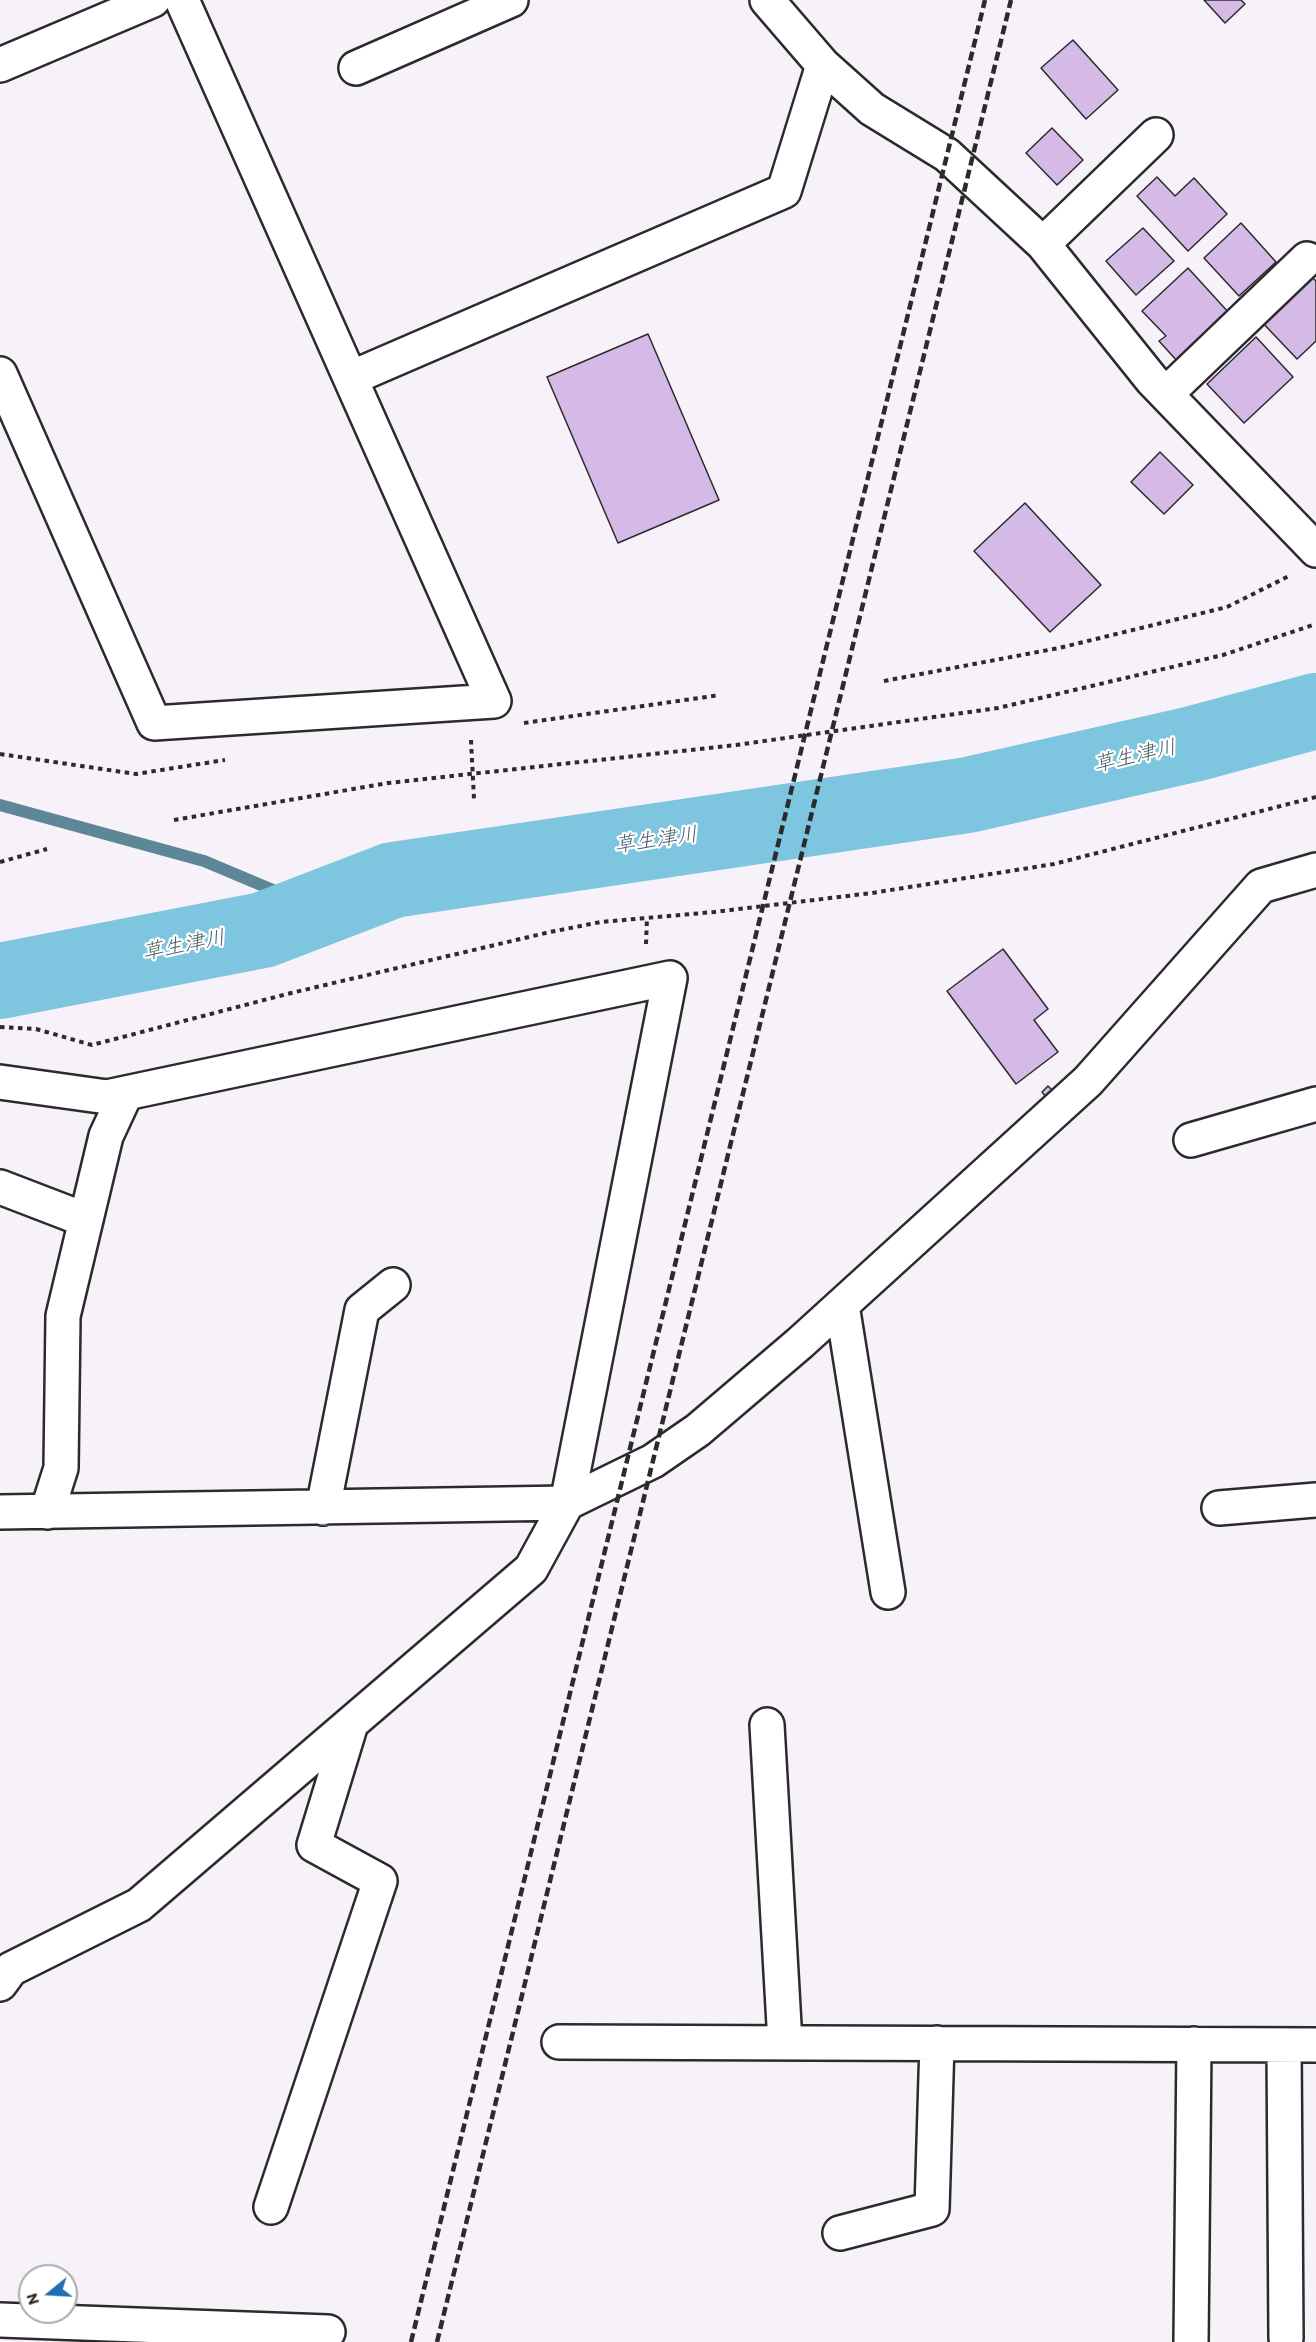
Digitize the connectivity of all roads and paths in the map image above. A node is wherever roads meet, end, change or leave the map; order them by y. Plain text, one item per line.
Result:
1 (153, 0) edge
2 (182, 0) edge
3 (511, 0) edge
4 (767, 0) edge
5 (0, 65) edge
6 (823, 65) junction
7 (356, 68) dead end
8 (1156, 135) dead end
9 (1043, 244) junction
10 (1306, 259) dead end
11 (0, 374) edge
12 (351, 378) junction
13 (1166, 394) junction
14 (1306, 561) edge
15 (1316, 624) edge
16 (884, 681) dead end
17 (470, 730) dead end
18 (474, 772) junction
19 (1316, 797) edge
20 (474, 799) dead end
21 (174, 820) dead end
22 (47, 849) dead end
23 (0, 862) edge
24 (1316, 870) edge
25 (0, 1027) edge
26 (0, 1082) edge
27 (126, 1093) junction
28 (1316, 1104) edge
29 (1191, 1140) dead end
30 (0, 1187) edge
31 (86, 1220) junction
32 (393, 1286) dead end
33 (842, 1305) junction
34 (1316, 1500) edge
35 (567, 1503) junction
36 (323, 1508) junction
37 (1219, 1508) dead end
38 (0, 1512) edge
39 (47, 1512) junction
40 (888, 1592) dead end
41 (351, 1724) junction
42 (767, 1725) dead end
43 (0, 1984) edge
44 (559, 2042) dead end
45 (785, 2043) junction
46 (937, 2043) junction
47 (1194, 2044) junction
48 (1284, 2045) junction
49 (1316, 2045) edge
50 (271, 2207) dead end
51 (840, 2234) dead end
52 (0, 2320) edge
53 (328, 2332) dead end
54 (1286, 2338) dead end
55 (1191, 2342) edge

1 - 5 street
2 - 12 street
3 - 7 street
4 - 6 street
6 - 9 street
6 - 12 street
8 - 9 street
9 - 13 street
10 - 13 street
11 - 12 street
13 - 14 street
14 - 16 path
15 - 18 path
17 - 18 path
18 - 20 path
18 - 21 path
19 - 25 path
22 - 23 path
24 - 33 street
26 - 27 street
27 - 31 street
27 - 35 street
28 - 29 street
30 - 31 street
31 - 39 street
32 - 36 street
33 - 35 street
33 - 40 street
34 - 37 street
35 - 36 street
35 - 41 street
36 - 39 street
38 - 39 street
41 - 43 street
41 - 50 street
42 - 45 street
44 - 45 street
45 - 46 street
46 - 47 street
46 - 51 street
47 - 48 street
47 - 55 street
48 - 49 street
48 - 54 street
52 - 53 street

